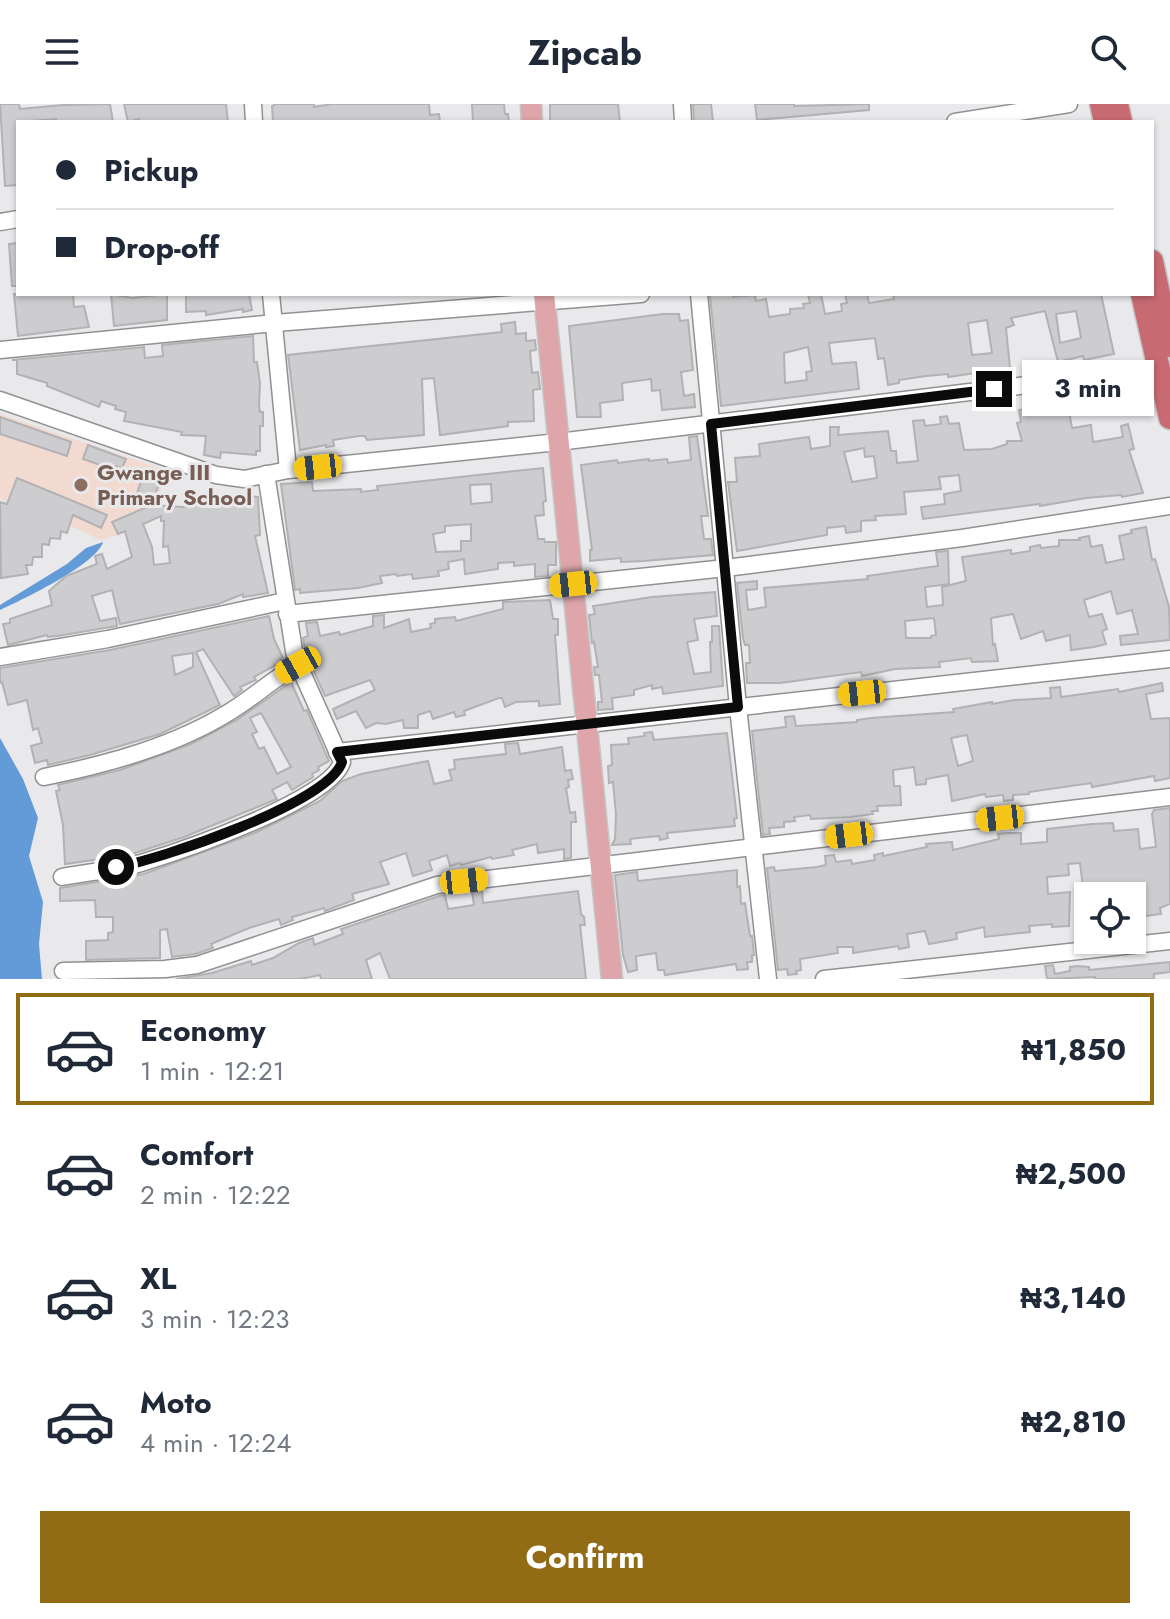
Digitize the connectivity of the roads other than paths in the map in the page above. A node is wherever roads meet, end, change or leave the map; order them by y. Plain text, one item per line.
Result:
1 (1069, 104) edge
2 (968, 120) edge
3 (1154, 269) edge
4 (271, 296) edge
5 (603, 296) edge
6 (699, 296) edge
7 (1142, 296) edge
8 (545, 299) edge
9 (1167, 319) edge
10 (275, 323) junction
11 (1170, 346) edge
12 (0, 350) edge
13 (1159, 369) junction
14 (0, 400) edge
15 (1170, 418) edge
16 (711, 424) junction
17 (558, 442) junction
18 (288, 470) junction
19 (266, 474) junction
20 (1170, 506) edge
21 (726, 568) junction
22 (573, 584) junction
23 (286, 608) junction
24 (0, 657) edge
25 (1170, 659) edge
26 (298, 665) junction
27 (738, 707) junction
28 (587, 724) junction
29 (337, 752) junction
30 (44, 777) dead end
31 (1170, 797) edge
32 (753, 847) junction
33 (599, 866) junction
34 (62, 877) dead end
35 (1170, 941) edge
36 (63, 971) dead end
37 (165, 974) edge
38 (612, 979) edge
39 (768, 979) edge
40 (824, 979) edge

1 - 2 street
3 - 9 highway
4 - 10 street
5 - 8 street
6 - 16 street
7 - 13 highway
8 - 10 street
8 - 17 main road
9 - 11 highway
10 - 12 street
10 - 18 street
13 - 15 highway
13 - 16 street
14 - 19 street
16 - 17 street
16 - 21 street
17 - 18 street
17 - 22 main road
18 - 19 street
19 - 23 street
20 - 21 street
21 - 22 street
21 - 27 street
22 - 23 street
22 - 28 main road
23 - 24 street
23 - 26 street
25 - 27 street
26 - 29 street
26 - 30 street
27 - 28 street
27 - 32 street
28 - 29 street
28 - 33 main road
29 - 34 street
31 - 32 street
32 - 33 street
32 - 39 street
33 - 37 street
33 - 38 main road
35 - 40 street
36 - 37 street

